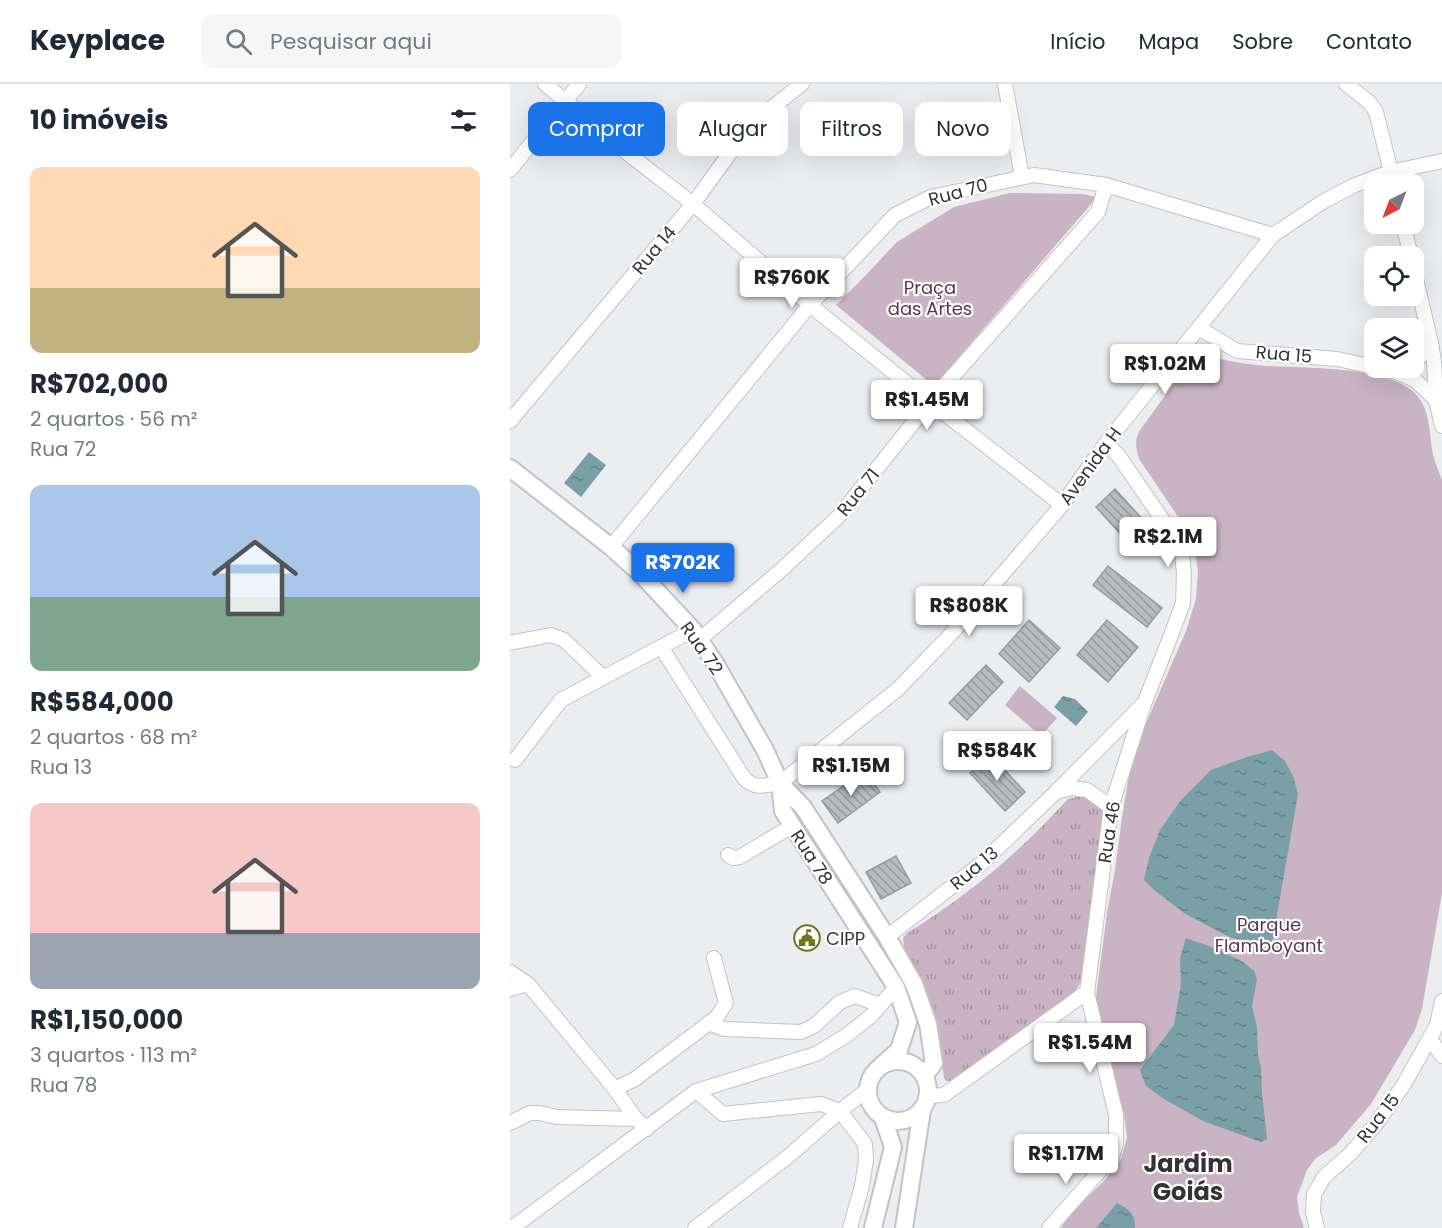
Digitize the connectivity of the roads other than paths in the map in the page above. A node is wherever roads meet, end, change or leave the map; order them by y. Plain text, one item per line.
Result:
1 (545, 84) edge
2 (579, 84) edge
3 (802, 84) edge
4 (1005, 84) edge
5 (1346, 84) edge
6 (566, 101) junction
7 (1442, 161) edge
8 (510, 170) edge
9 (1391, 174) edge
10 (1404, 174) edge
11 (1022, 177) junction
12 (1364, 183) edge
13 (1106, 185) junction
14 (693, 204) junction
15 (1273, 235) junction
16 (810, 305) junction
17 (1422, 306) edge
18 (1199, 328) junction
19 (1431, 344) junction
20 (1424, 352) edge
21 (1438, 363) edge
22 (1364, 365) edge
23 (1412, 378) edge
24 (1436, 400) junction
25 (930, 402) junction
26 (510, 421) edge
27 (1442, 426) edge
28 (1106, 443) junction
29 (510, 468) edge
30 (1062, 506) junction
31 (611, 547) junction
32 (696, 635) junction
33 (510, 643) edge
34 (661, 647) junction
35 (603, 677) junction
36 (1144, 704) junction
37 (515, 760) dead end
38 (780, 783) junction
39 (1056, 792) junction
40 (1112, 807) junction
41 (792, 826) junction
42 (728, 855) dead end
43 (887, 937) junction
44 (714, 958) dead end
45 (510, 972) edge
46 (528, 984) junction
47 (896, 987) junction
48 (510, 989) edge
49 (1087, 992) junction
50 (1442, 1001) edge
51 (880, 1005) junction
52 (1439, 1022) edge
53 (709, 1023) junction
54 (1430, 1039) junction
55 (1442, 1056) edge
56 (882, 1065) junction
57 (924, 1076) junction
58 (615, 1089) junction
59 (867, 1090) junction
60 (696, 1091) junction
61 (925, 1103) junction
62 (840, 1111) junction
63 (883, 1118) junction
64 (636, 1119) junction
65 (510, 1123) edge
66 (646, 1129) junction
67 (512, 1228) edge
68 (696, 1228) edge
69 (850, 1228) edge
70 (873, 1228) edge
71 (904, 1228) edge
72 (1049, 1228) edge
73 (1317, 1228) edge

1 - 6 street
2 - 6 street
3 - 14 street, Rua 14
4 - 11 street
5 - 9 street
6 - 8 street
6 - 14 street
7 - 10 street, Avenida H
11 - 13 street, Rua 70
11 - 16 street, Rua 70
12 - 15 street, Avenida H
13 - 15 street, Rua 70
13 - 25 street, Rua 71
14 - 16 street
14 - 26 street, Rua 14
15 - 18 street, Avenida H
16 - 25 street
16 - 31 street, Rua 70
17 - 19 street
18 - 22 street, Rua 15
18 - 28 street, Avenida H
19 - 20 street
19 - 21 street
21 - 24 street
23 - 24 street, Rua 15
24 - 27 street
25 - 30 street
25 - 32 street, Rua 71
28 - 30 street, Avenida H
28 - 36 street, Rua 46
29 - 31 main road, Rua 72
30 - 38 street, Avenida H
31 - 32 main road, Rua 72
32 - 34 street, Rua 71
32 - 38 main road, Rua 72
33 - 35 street
34 - 35 street, Rua 71
34 - 38 street
35 - 37 street, Rua 71
36 - 39 street, Rua 13
36 - 40 street, Rua 46
38 - 41 main road, Rua 78
38 - 43 main road, Rua 78
39 - 40 street
39 - 43 street, Rua 13
40 - 49 street, Rua 46
41 - 42 street
41 - 47 main road, Rua 78
43 - 57 main road, Rua 78
44 - 53 street
45 - 46 street
46 - 48 street
46 - 58 street
47 - 51 street
47 - 56 main road, Rua 78
49 - 61 street
49 - 72 street, Rua 46
50 - 52 street, Rua 15
51 - 53 street
51 - 60 street
52 - 54 street, Rua 15
53 - 58 street
54 - 55 street
54 - 73 street, Rua 15
56 - 57 main road
56 - 59 main road
57 - 61 main road
58 - 64 street
59 - 62 street
59 - 63 main road
60 - 62 street
60 - 66 street
61 - 63 main road
61 - 71 main road
62 - 68 street
62 - 69 street
63 - 70 main road
64 - 65 street
64 - 66 street
66 - 67 street

